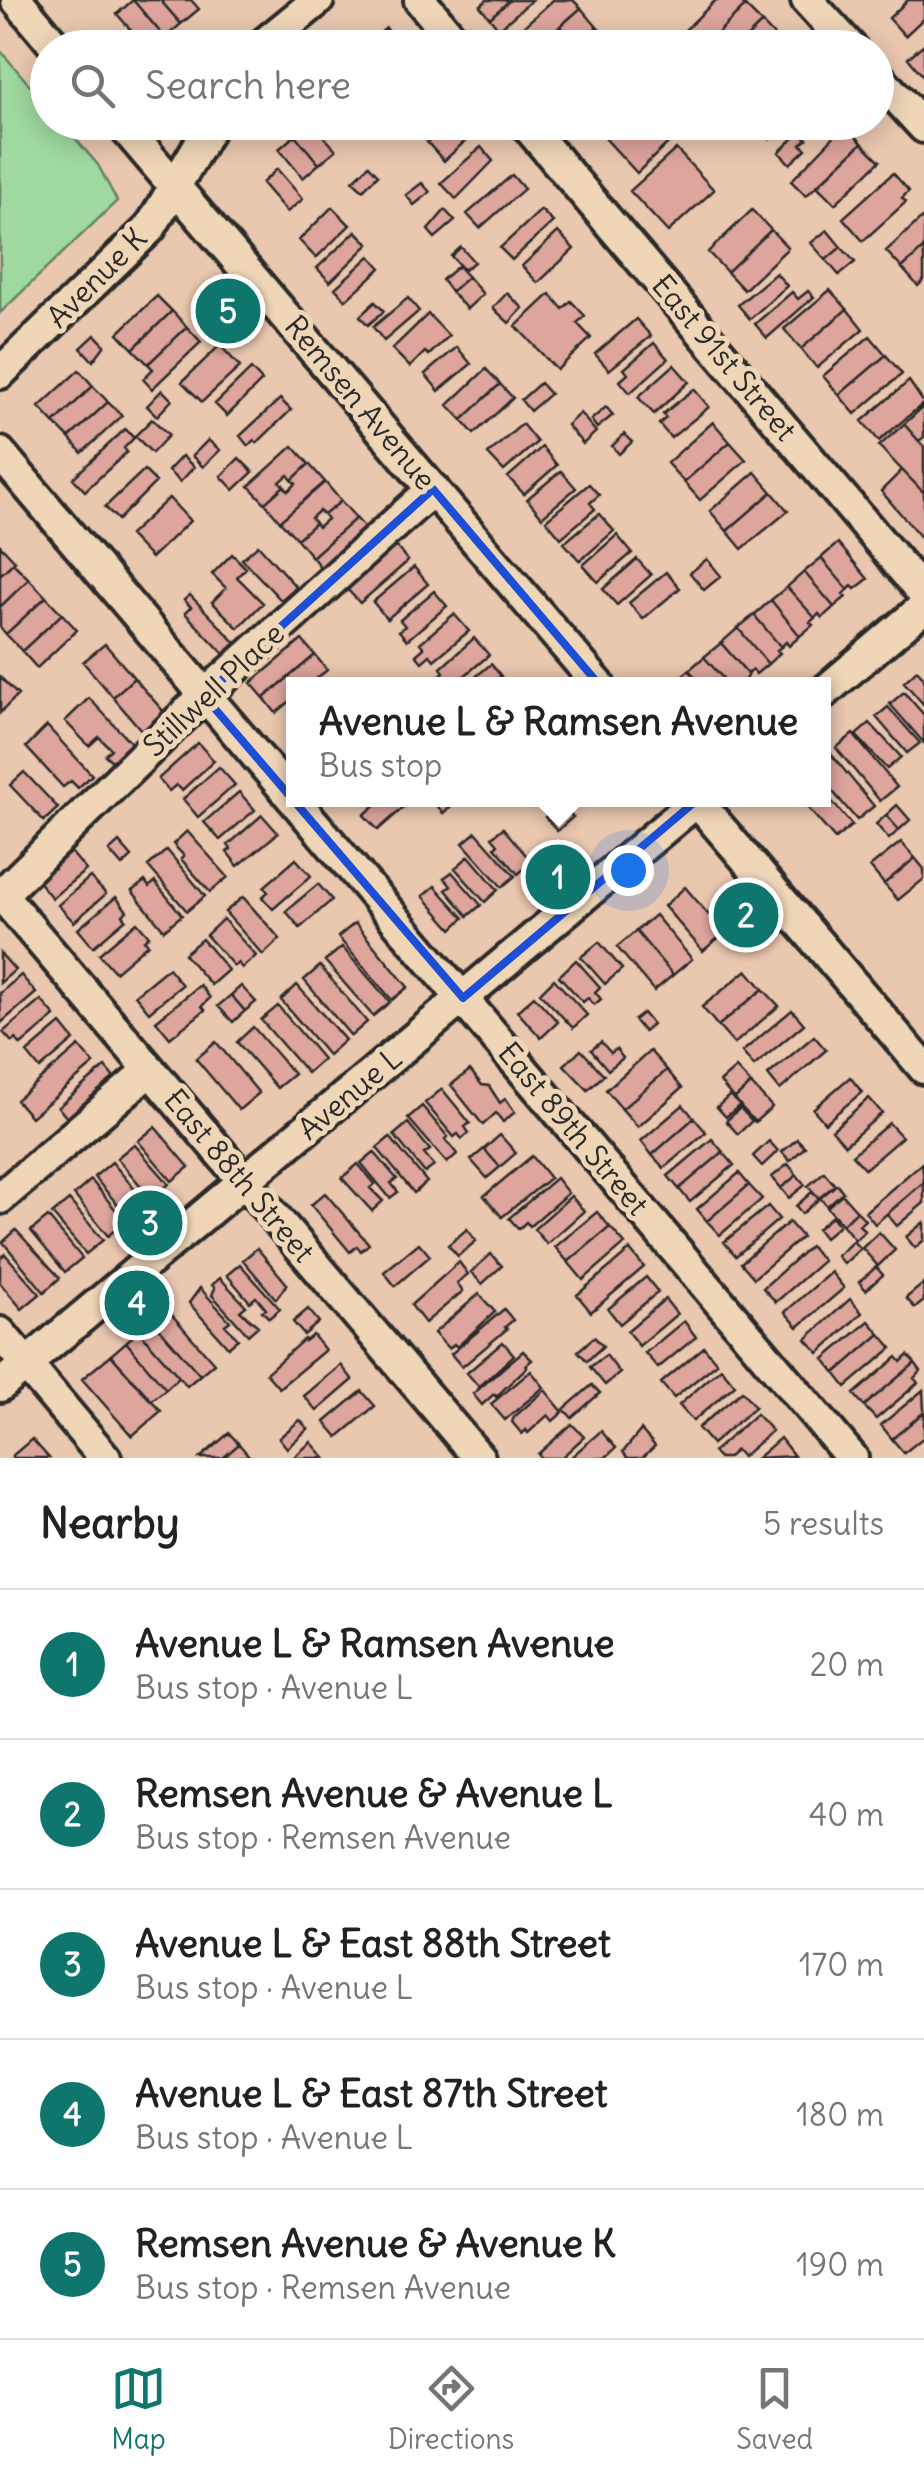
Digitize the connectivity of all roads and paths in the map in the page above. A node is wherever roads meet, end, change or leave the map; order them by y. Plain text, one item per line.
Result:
1 (16, 0) edge
2 (318, 0) edge
3 (420, 0) edge
4 (807, 0) edge
5 (42, 30) edge
6 (282, 30) edge
7 (445, 30) edge
8 (834, 30) edge
9 (894, 95) edge
10 (924, 127) edge
11 (143, 140) edge
12 (202, 140) edge
13 (539, 140) edge
14 (174, 186) junction
15 (0, 374) edge
16 (0, 453) edge
17 (433, 489) junction
18 (924, 594) edge
19 (924, 607) edge
20 (592, 677) edge
21 (831, 686) edge
22 (204, 696) junction
23 (286, 791) edge
24 (300, 807) edge
25 (689, 807) edge
26 (703, 807) edge
27 (0, 895) edge
28 (463, 998) junction
29 (924, 1068) edge
30 (150, 1070) junction
31 (246, 1183) junction
32 (0, 1198) edge
33 (0, 1334) edge
34 (25, 1365) junction
35 (0, 1386) edge
36 (105, 1458) edge
37 (479, 1458) edge
38 (852, 1458) edge

1 - 5 street
2 - 6 street
3 - 7 street
4 - 8 street
9 - 10 street
11 - 14 street, Remsen Avenue
12 - 14 street, Avenue K
13 - 18 street, East 91st Street
14 - 15 street, Avenue K
14 - 17 street, Remsen Avenue
16 - 22 street, East 89th Street
17 - 20 street, Remsen Avenue
17 - 22 street, Stillwell Place
19 - 21 street
22 - 23 street, East 89th Street
22 - 27 street, Stillwell Place
24 - 28 street, East 89th Street
25 - 28 street, Avenue L
26 - 29 street
27 - 30 street, East 88th Street
28 - 31 street, Avenue L
28 - 38 street, East 89th Street
30 - 31 street, East 88th Street
30 - 32 street
31 - 34 street, Avenue L
31 - 37 street, East 88th Street
33 - 34 street
34 - 35 street, Avenue L
34 - 36 street

